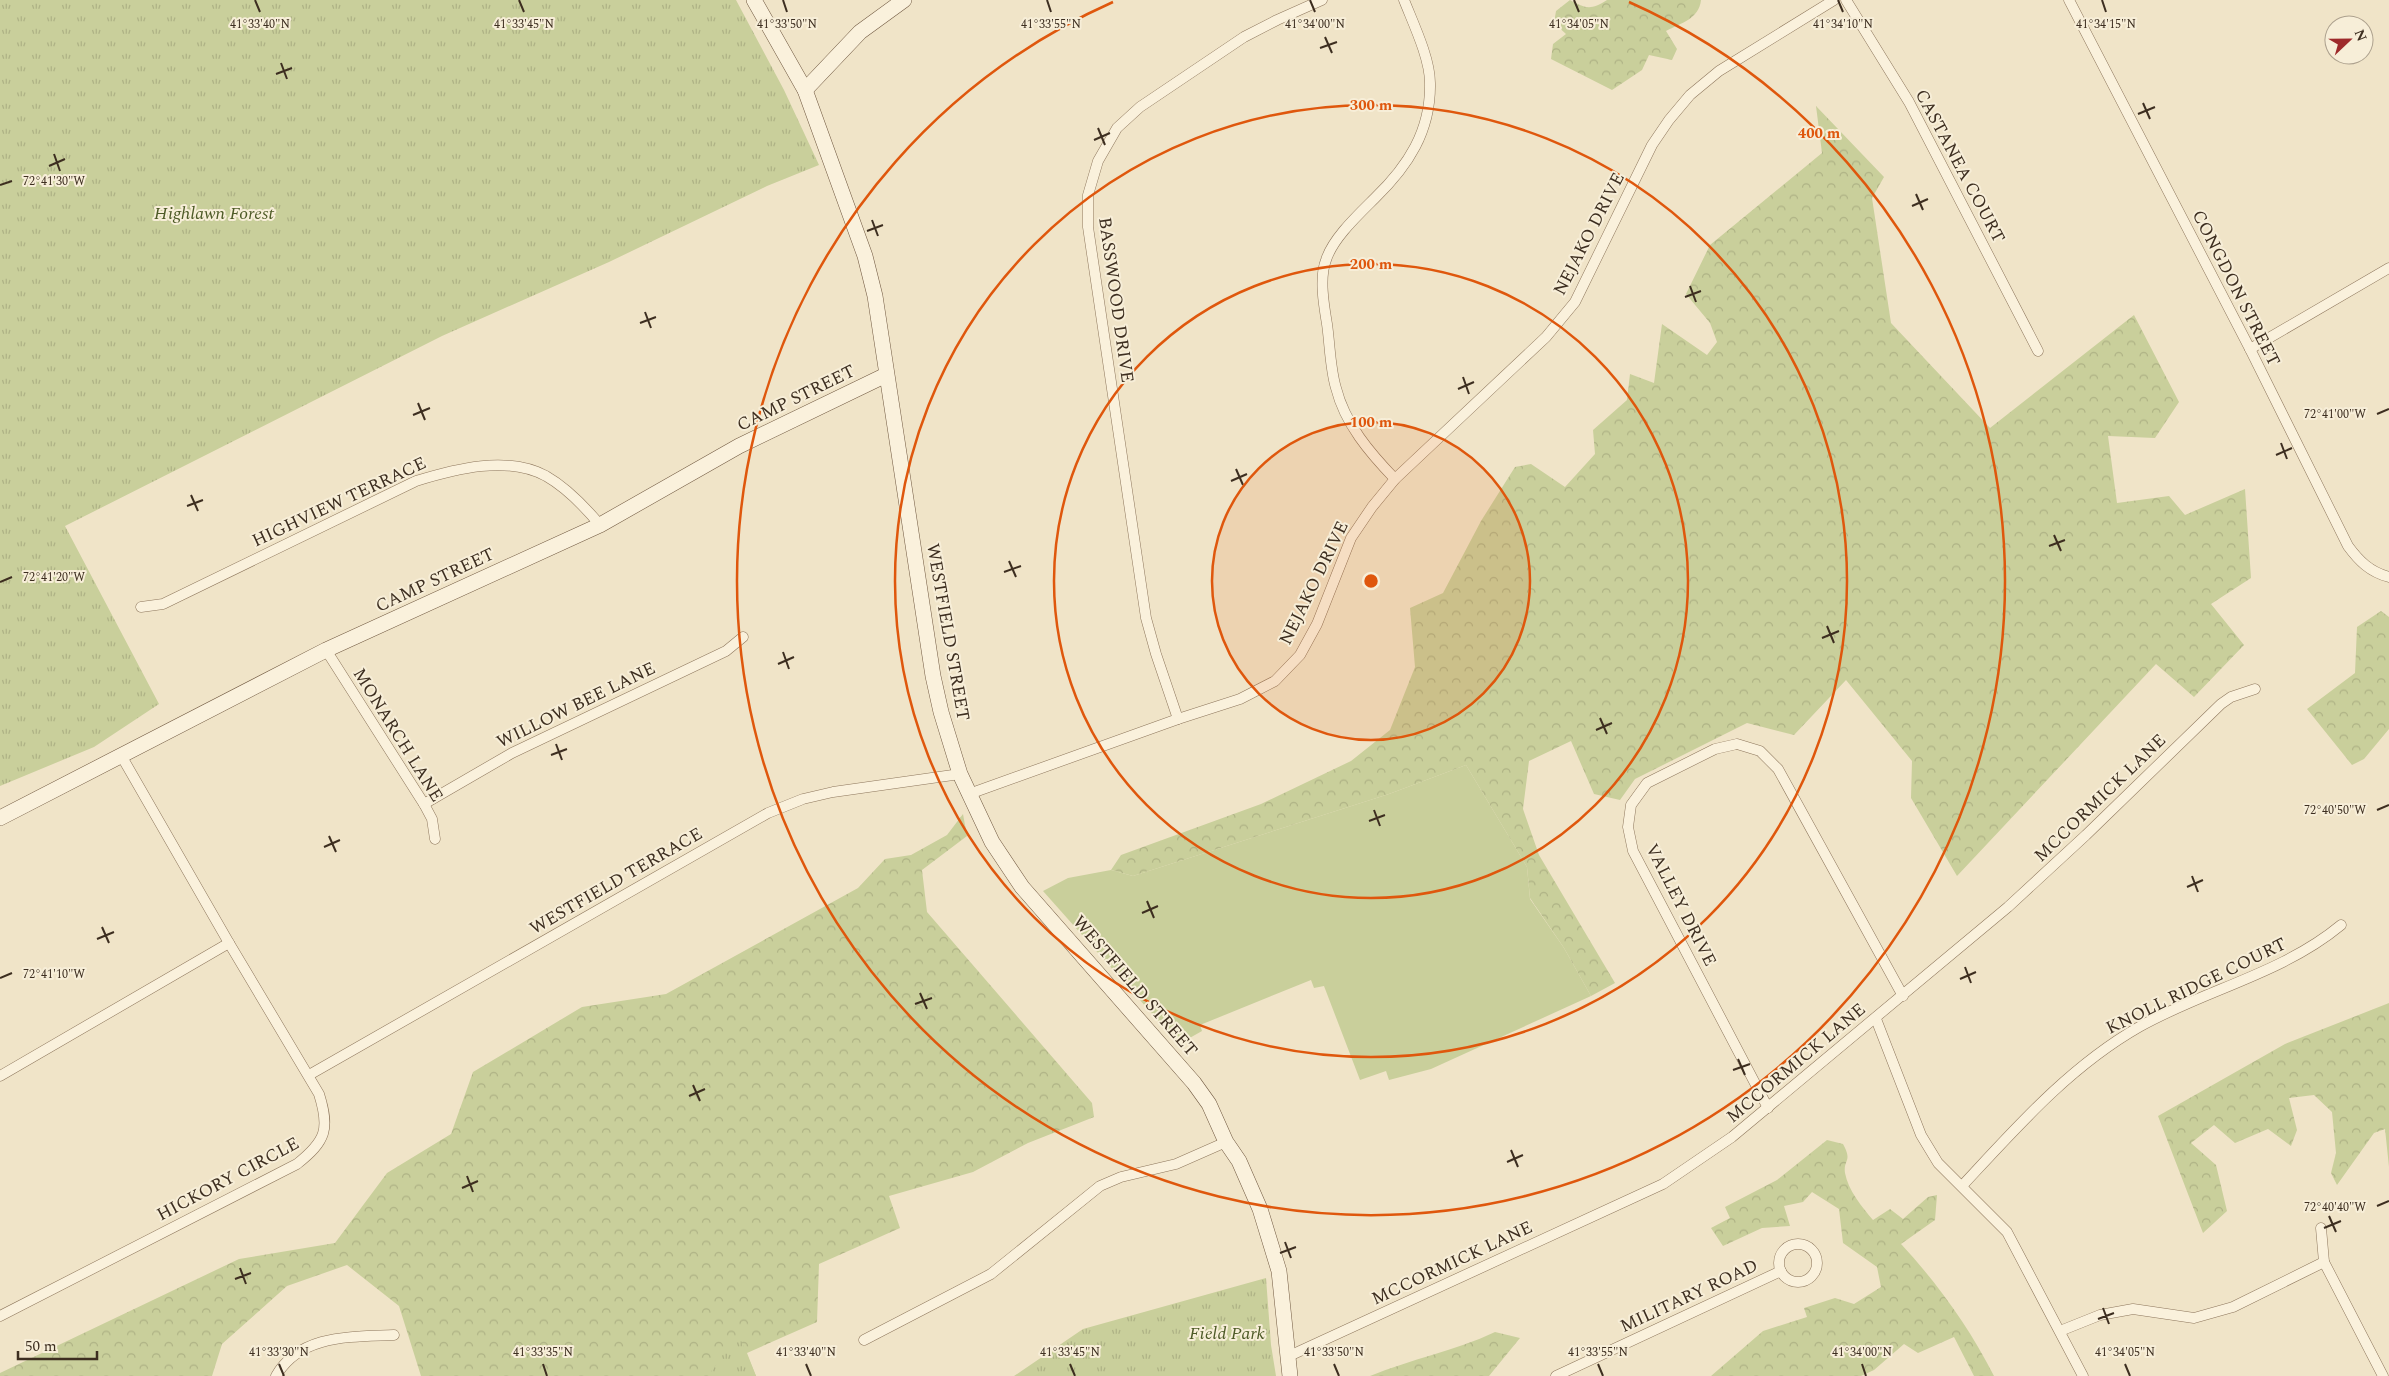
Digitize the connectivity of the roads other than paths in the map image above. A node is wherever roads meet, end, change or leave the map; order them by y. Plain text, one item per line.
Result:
1 (754, 0) edge
2 (904, 0) edge
3 (1322, 0) edge
4 (1404, 0) edge
5 (1834, 0) edge
6 (1846, 0) edge
7 (2069, 0) edge
8 (805, 90) junction
9 (2389, 268) edge
10 (2250, 349) junction
11 (2038, 351) dead end
12 (886, 375) junction
13 (1395, 479) junction
14 (600, 525) junction
15 (2389, 577) edge
16 (141, 607) dead end
17 (743, 637) dead end
18 (326, 650) junction
19 (2255, 689) dead end
20 (1178, 719) junction
21 (122, 757) junction
22 (960, 774) junction
23 (969, 794) junction
24 (424, 804) junction
25 (0, 818) edge
26 (435, 839) dead end
27 (2341, 925) dead end
28 (229, 943) junction
29 (1903, 996) junction
30 (1876, 1019) junction
31 (309, 1075) junction
32 (0, 1076) edge
33 (1768, 1108) junction
34 (1226, 1142) junction
35 (1962, 1186) junction
36 (2322, 1228) dead end
37 (2324, 1262) junction
38 (1781, 1271) dead end
39 (0, 1316) edge
40 (2060, 1331) junction
41 (394, 1334) dead end
42 (864, 1340) dead end
43 (1287, 1357) junction
44 (276, 1376) edge
45 (1290, 1376) edge
46 (1556, 1376) edge
47 (2083, 1376) edge
48 (2383, 1376) edge

1 - 8 main road, WESTFIELD STREET
2 - 8 main road
3 - 20 street, BASSWOOD DRIVE
4 - 13 street
5 - 13 street, NEJAKO DRIVE
6 - 11 street, CASTANEA COURT
7 - 10 street, CONGDON STREET
8 - 12 main road, WESTFIELD STREET
9 - 10 street
10 - 15 street, CONGDON STREET
12 - 14 main road, CAMP STREET
12 - 22 main road, WESTFIELD STREET
13 - 20 street, NEJAKO DRIVE
14 - 16 street, HIGHVIEW TERRACE
14 - 18 main road, CAMP STREET
17 - 24 street, WILLOW BEE LANE
18 - 21 main road, CAMP STREET
18 - 24 street, MONARCH LANE
19 - 29 street, MCCORMICK LANE
20 - 23 street, NEJAKO DRIVE
21 - 25 main road, CAMP STREET
21 - 28 street, HICKORY CIRCLE
22 - 23 main road, WESTFIELD STREET
22 - 31 street, WESTFIELD TERRACE
23 - 34 main road, WESTFIELD STREET
24 - 26 street, MONARCH LANE
27 - 35 street, KNOLL RIDGE COURT
28 - 31 street, HICKORY CIRCLE
28 - 32 street
29 - 30 street, MCCORMICK LANE
29 - 33 street, VALLEY DRIVE
30 - 33 street, MCCORMICK LANE
30 - 35 street
31 - 39 street, HICKORY CIRCLE
33 - 43 street, MCCORMICK LANE
34 - 42 street
34 - 43 main road, WESTFIELD STREET
35 - 40 street
36 - 37 street
37 - 40 street
37 - 48 street
38 - 46 street, MILITARY ROAD
40 - 47 street
41 - 44 street
43 - 45 main road, WESTFIELD STREET

